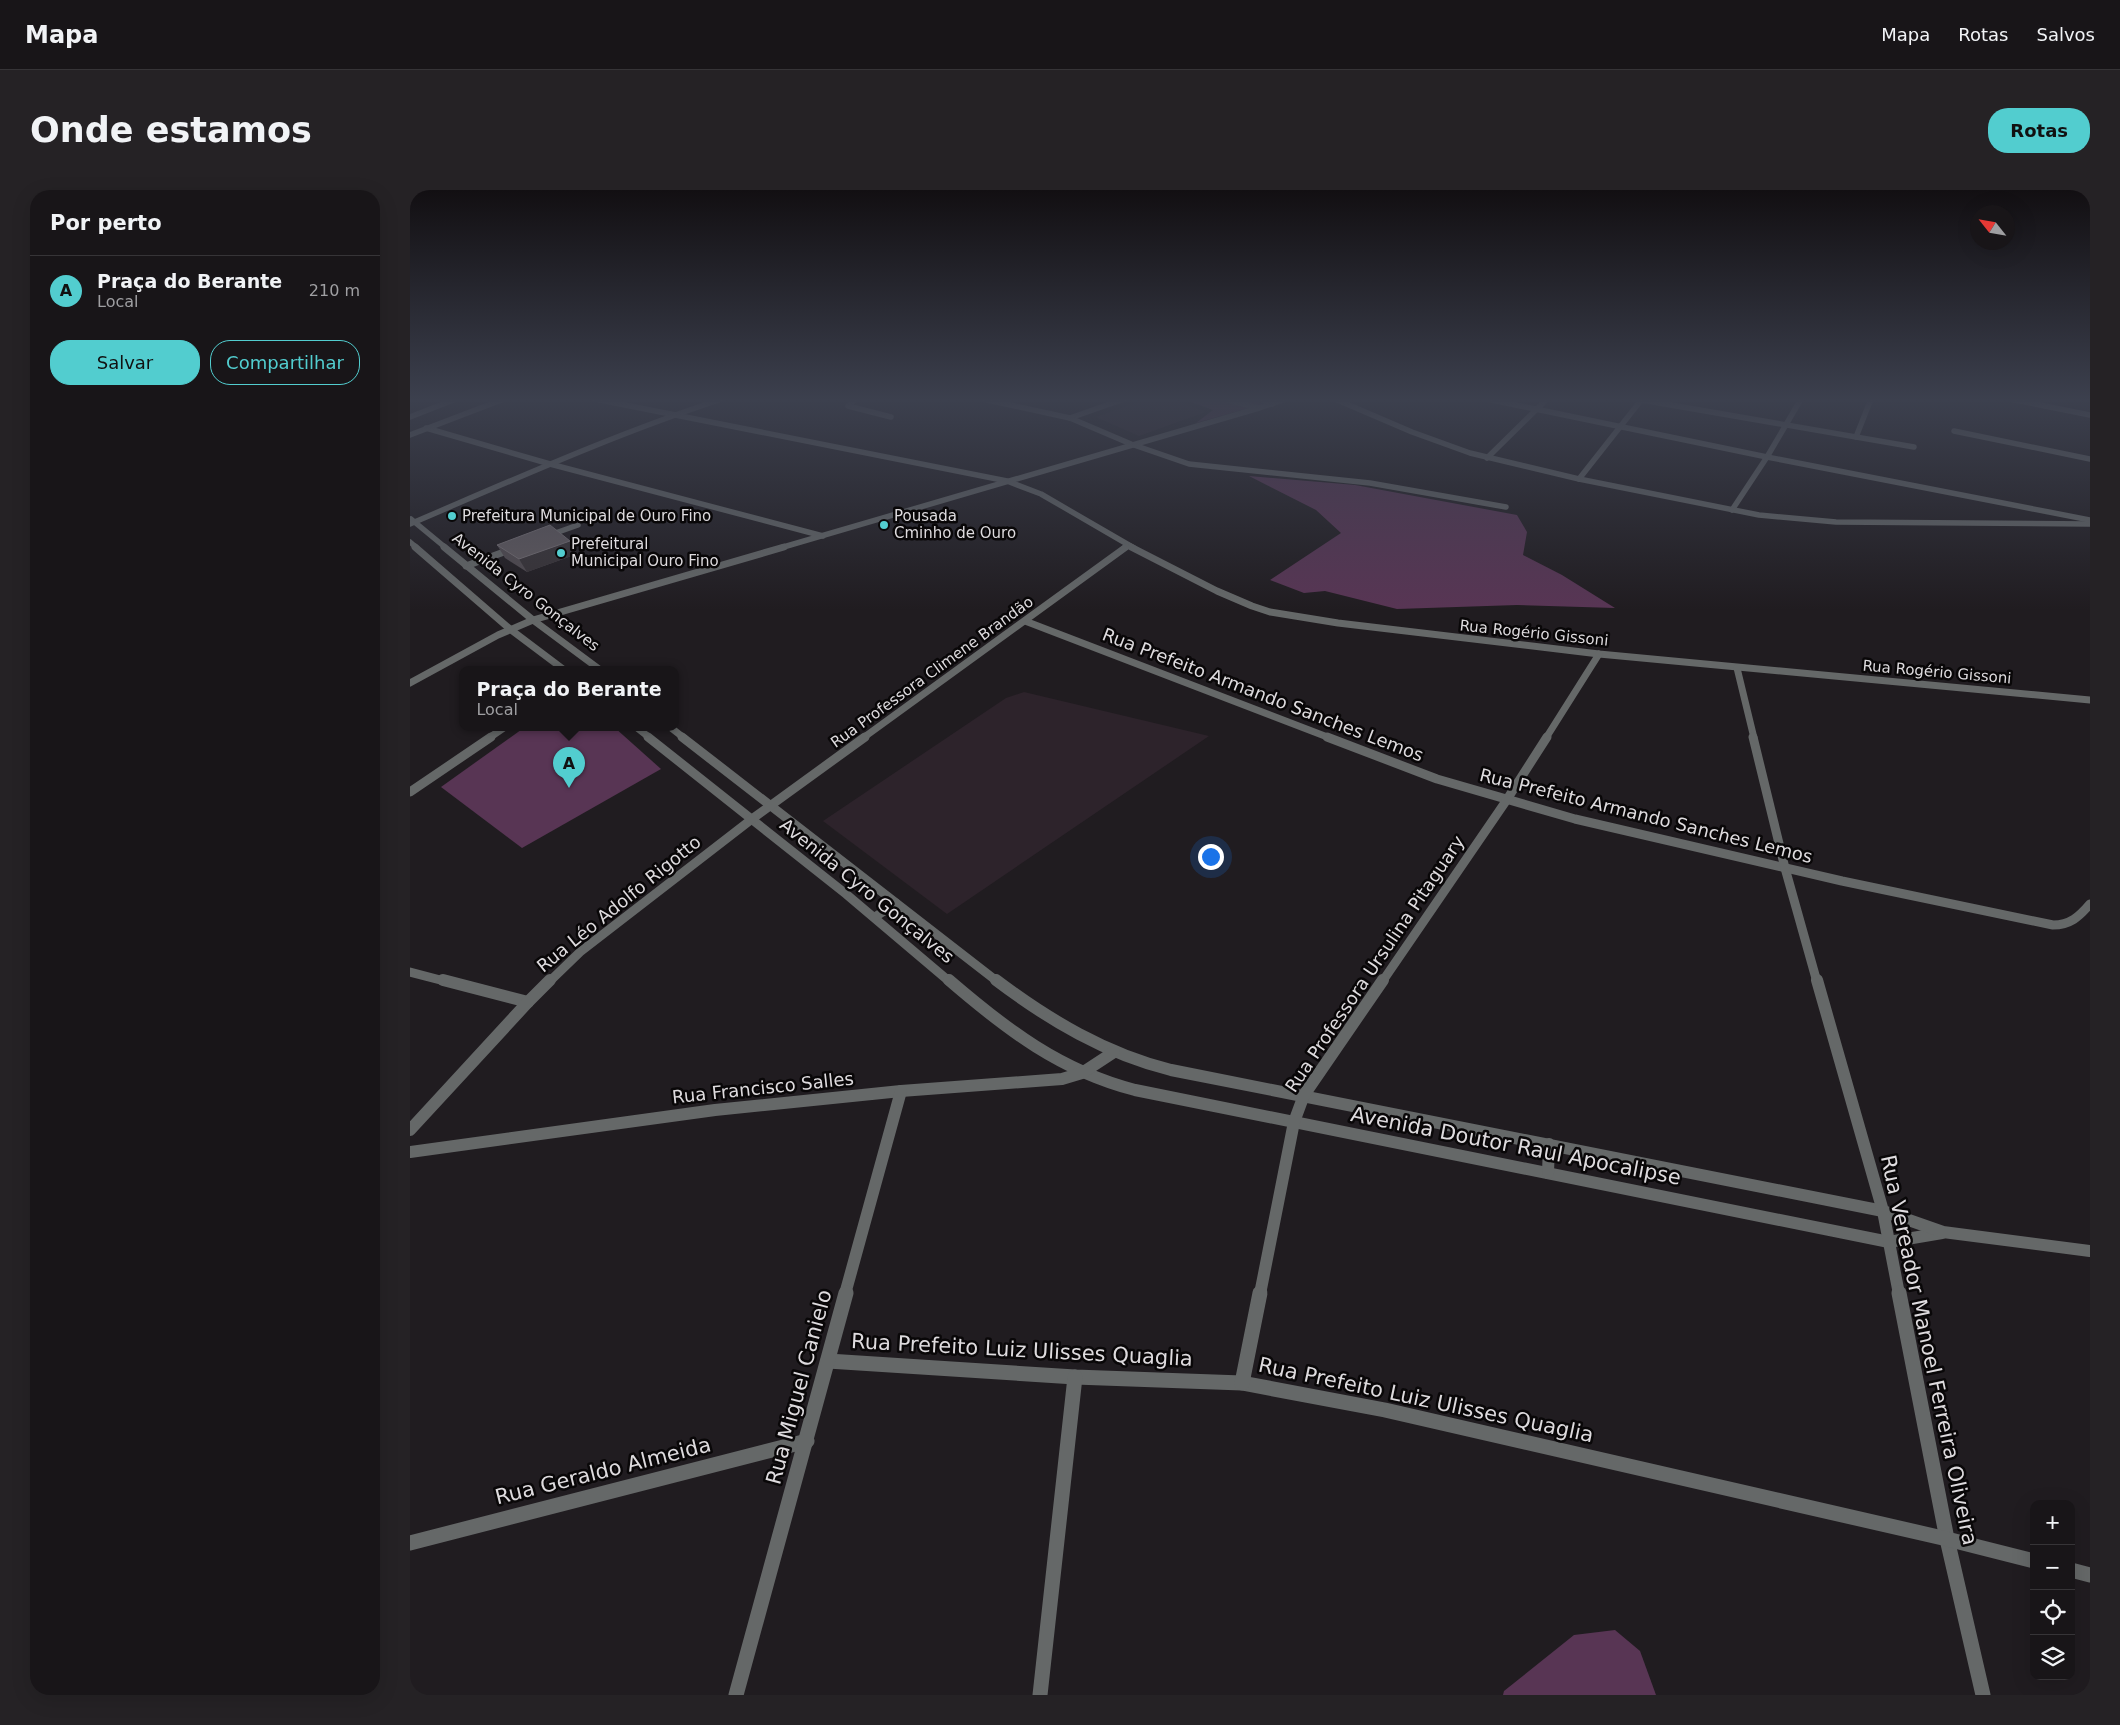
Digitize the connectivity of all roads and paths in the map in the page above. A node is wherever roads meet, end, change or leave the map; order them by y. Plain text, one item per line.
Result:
1 (537, 469) edge
2 (570, 469) edge
3 (947, 469) edge
4 (1046, 469) edge
5 (1239, 469) edge
6 (1537, 469) edge
7 (1587, 469) edge
8 (1759, 469) edge
9 (1826, 469) edge
10 (1579, 479) junction
11 (1007, 481) junction
12 (1506, 507) dead end
13 (1732, 510) junction
14 (2090, 520) edge
15 (411, 521) edge
16 (578, 524) dead end
17 (2090, 524) edge
18 (824, 536) junction
19 (541, 538) edge
20 (410, 542) edge
21 (522, 545) edge
22 (1128, 545) junction
23 (466, 566) junction
24 (533, 620) junction
25 (1025, 621) junction
26 (510, 629) junction
27 (1599, 654) junction
28 (559, 666) edge
29 (591, 666) edge
30 (1737, 668) junction
31 (410, 683) edge
32 (2090, 700) edge
33 (499, 731) edge
34 (641, 731) edge
35 (675, 731) edge
36 (410, 792) edge
37 (1506, 801) junction
38 (770, 807) junction
39 (752, 819) junction
40 (1785, 868) junction
41 (896, 903) junction
42 (2090, 904) edge
43 (875, 917) junction
44 (410, 972) edge
45 (528, 1002) junction
46 (1114, 1052) junction
47 (1082, 1073) junction
48 (902, 1091) junction
49 (1304, 1095) junction
50 (1294, 1122) junction
51 (410, 1130) edge
52 (1549, 1144) junction
53 (410, 1152) edge
54 (1548, 1173) junction
55 (1883, 1211) junction
56 (1943, 1232) junction
57 (1889, 1242) junction
58 (2090, 1251) edge
59 (828, 1361) junction
60 (1075, 1377) junction
61 (1242, 1383) junction
62 (807, 1441) junction
63 (1947, 1539) junction
64 (410, 1543) edge
65 (2030, 1560) edge
66 (2075, 1571) edge
67 (2090, 1575) edge
68 (736, 1695) edge
69 (1040, 1695) edge
70 (1983, 1695) edge

1 - 15 street
2 - 18 street
3 - 11 street, Rua Rogério Gissoni
4 - 11 street
5 - 12 street
6 - 10 street
7 - 10 street
8 - 13 street
9 - 14 street
10 - 13 street
11 - 18 street
11 - 22 street, Rua Rogério Gissoni
13 - 17 street
15 - 23 street, Avenida Cyro Gonçalves
16 - 19 street
18 - 24 street
20 - 26 street, Avenida Cyro Gonçalves
21 - 23 street
22 - 25 street, Rua Professora Climene Brandão
22 - 27 street, Rua Rogério Gissoni
23 - 24 street, Avenida Cyro Gonçalves
24 - 26 street
24 - 29 street, Avenida Cyro Gonçalves
25 - 37 street, Rua Prefeito Armando Sanches Lemos
25 - 38 street, Rua Professora Climene Brandão
26 - 28 street, Avenida Cyro Gonçalves
26 - 31 street
27 - 30 street, Rua Rogério Gissoni
27 - 37 street, Rua Professora Ursulina Pitaguary
30 - 32 street, Rua Rogério Gissoni
30 - 40 street, Rua Vereador Manoel Ferreira Oliveira
33 - 36 street
34 - 39 street, Avenida Cyro Gonçalves
35 - 38 street, Avenida Cyro Gonçalves
37 - 40 street, Rua Prefeito Armando Sanches Lemos
37 - 49 street, Rua Professora Ursulina Pitaguary
38 - 39 street, Rua Professora Climene Brandão
38 - 41 street, Avenida Cyro Gonçalves
39 - 43 street, Avenida Cyro Gonçalves
39 - 45 street, Rua Léo Adolfo Rigotto
40 - 42 street, Rua Prefeito Armando Sanches Lemos
40 - 55 street, Rua Vereador Manoel Ferreira Oliveira
41 - 43 street
41 - 46 street, Avenida Cyro Gonçalves
43 - 47 street, Avenida Cyro Gonçalves
44 - 45 street
45 - 51 street, Rua Léo Adolfo Rigotto
46 - 47 street, Rua Francisco Salles
46 - 49 street, Avenida Doutor Raul Apocalipse
47 - 48 street, Rua Francisco Salles
47 - 50 street, Avenida Doutor Raul Apocalipse
48 - 53 street, Rua Francisco Salles
48 - 59 street, Rua Miguel Canielo
49 - 50 street, Rua Professora Ursulina Pitaguary
49 - 52 street, Avenida Doutor Raul Apocalipse
50 - 54 street, Avenida Doutor Raul Apocalipse
50 - 61 street, Rua Professora Ursulina Pitaguary
52 - 54 street
52 - 55 street, Avenida Doutor Raul Apocalipse
54 - 57 street, Avenida Doutor Raul Apocalipse
55 - 56 street, Avenida Doutor Raul Apocalipse
55 - 57 street, Rua Vereador Manoel Ferreira Oliveira
56 - 57 street, Avenida Doutor Raul Apocalipse
56 - 58 street, Avenida Doutor Raul Apocalipse
57 - 63 street, Rua Vereador Manoel Ferreira Oliveira
59 - 60 street, Rua Prefeito Luiz Ulisses Quaglia
59 - 62 street, Rua Miguel Canielo
60 - 61 street, Rua Prefeito Luiz Ulisses Quaglia
60 - 69 street
61 - 63 street, Rua Prefeito Luiz Ulisses Quaglia
62 - 64 street, Rua Geraldo Almeida
62 - 68 street, Rua Miguel Canielo
63 - 65 street, Rua Prefeito Luiz Ulisses Quaglia
63 - 70 street, Rua Vereador Manoel Ferreira Oliveira
66 - 67 street

